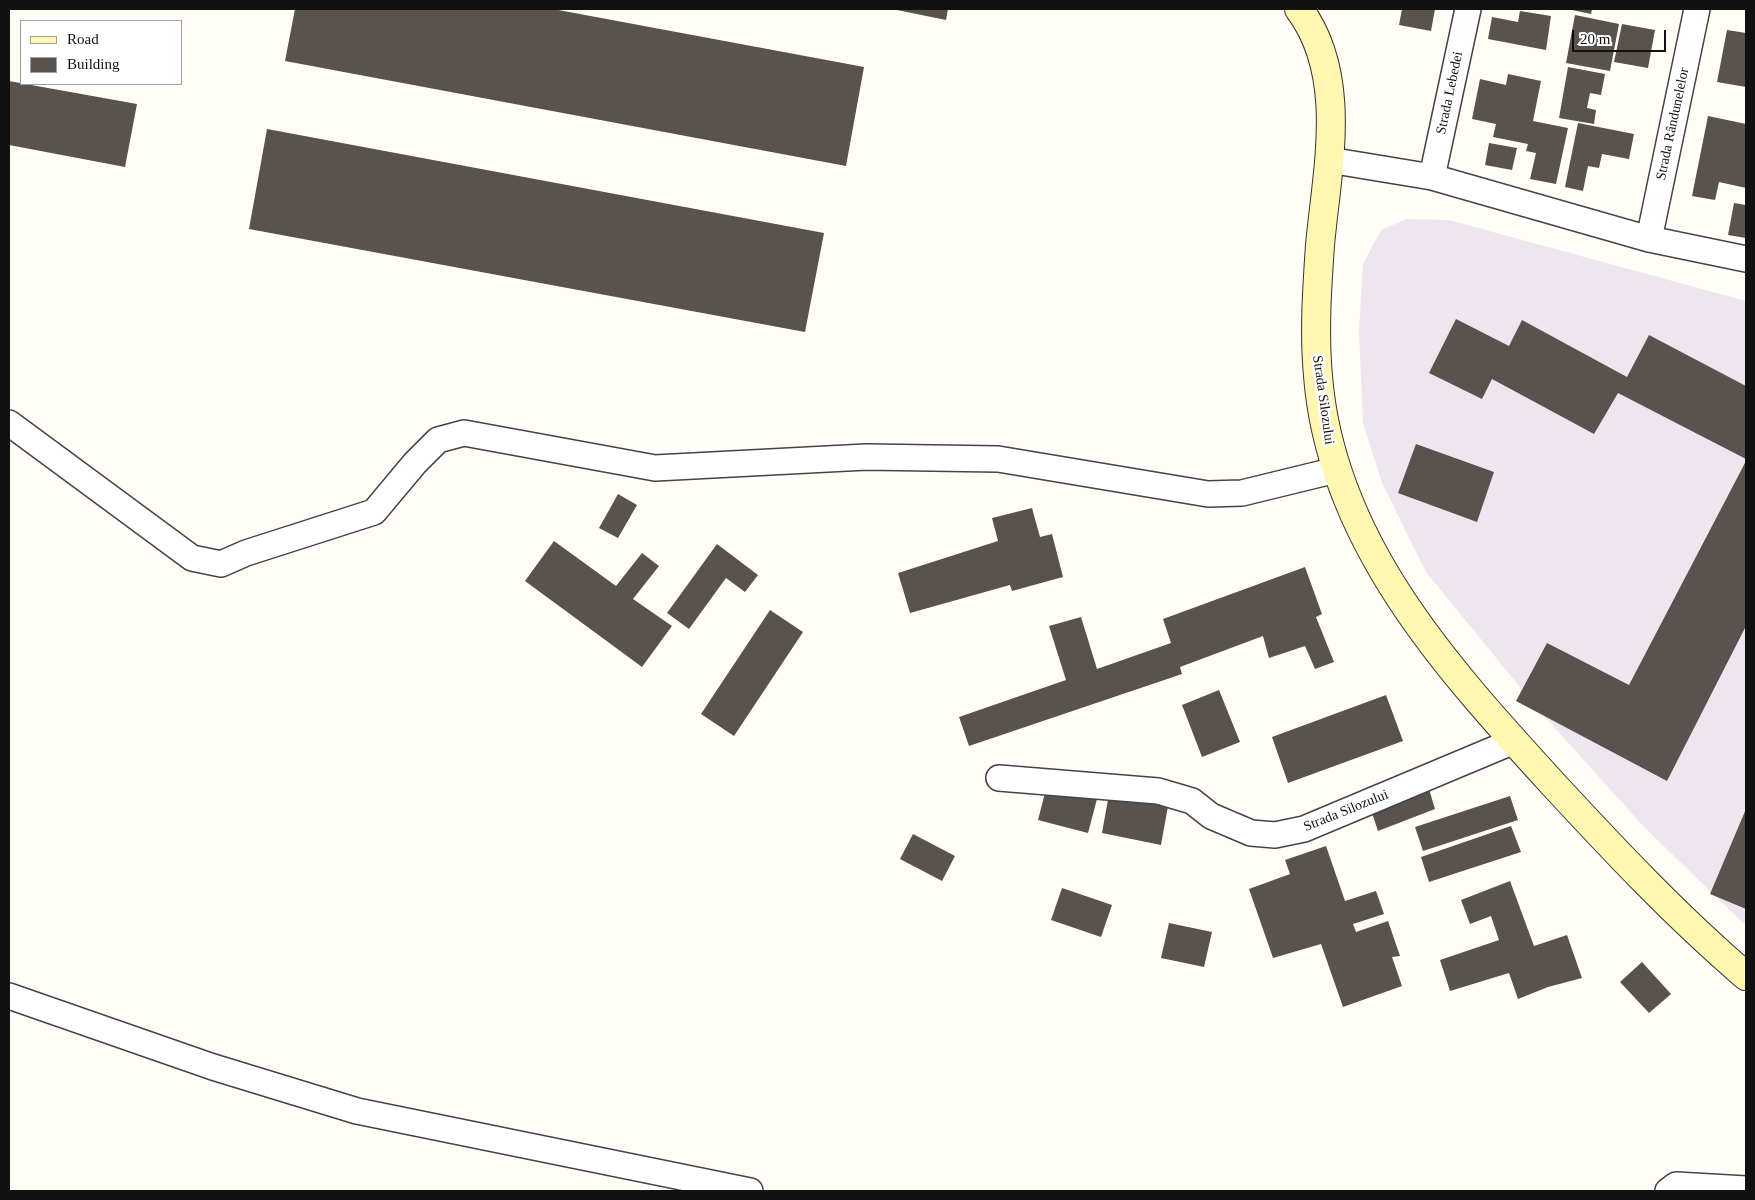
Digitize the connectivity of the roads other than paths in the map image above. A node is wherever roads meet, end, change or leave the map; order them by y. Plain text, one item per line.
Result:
1 (1300, 9) edge
2 (1468, 9) edge
3 (1697, 9) edge
4 (1329, 160) junction
5 (1432, 177) junction
6 (1650, 239) junction
7 (1746, 259) edge
8 (9, 423) edge
9 (1336, 470) junction
10 (1514, 742) junction
11 (998, 778) dead end
12 (1746, 976) edge
13 (9, 996) edge
14 (1746, 1189) edge
15 (750, 1191) edge
16 (1668, 1191) edge

1 - 4 main road, Strada Silozului
2 - 5 street, Strada Lebedei
3 - 6 street, Strada Rândunelelor
4 - 5 street
4 - 9 main road, Strada Silozului
5 - 6 street
6 - 7 street
8 - 9 street
9 - 10 main road, Strada Silozului
10 - 11 street, Strada Silozului
10 - 12 main road, Strada Silozului
13 - 15 street
14 - 16 street

